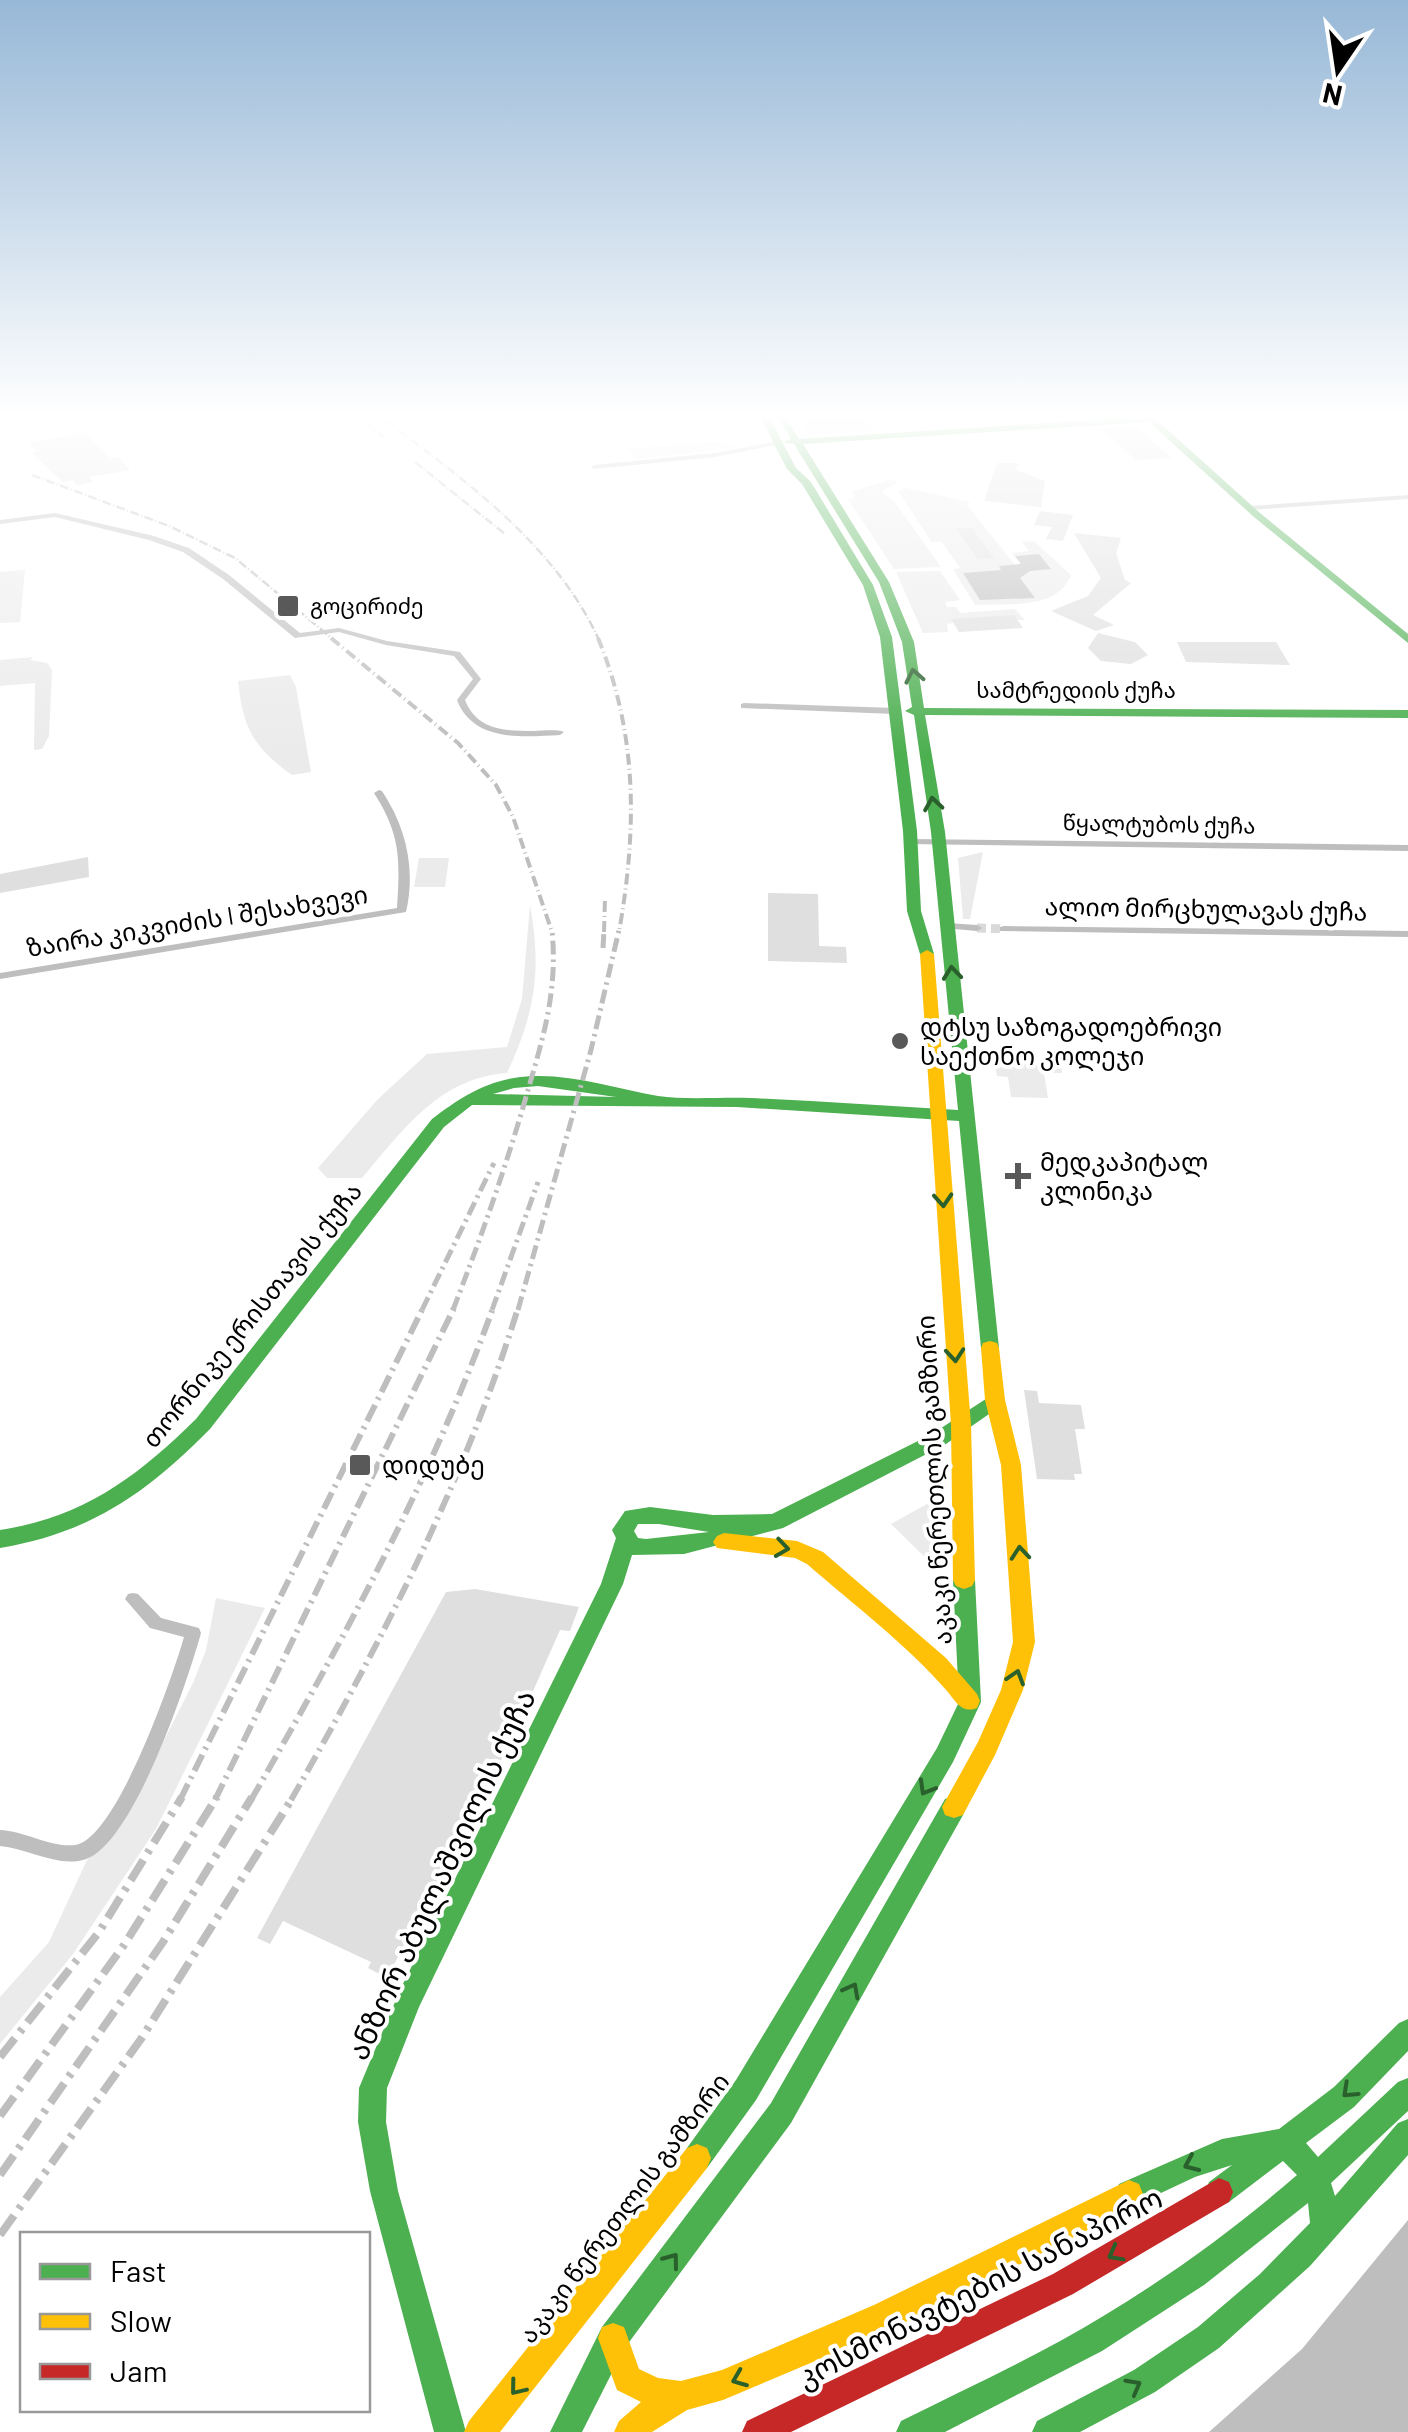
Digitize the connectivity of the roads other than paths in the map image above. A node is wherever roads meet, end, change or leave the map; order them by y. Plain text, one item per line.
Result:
1 (103, 526) edge
2 (834, 526) edge
3 (845, 526) edge
4 (1272, 526) edge
5 (1408, 640) edge
6 (744, 706) dead end
7 (896, 711) junction
8 (921, 711) junction
9 (1408, 714) edge
10 (560, 732) dead end
11 (379, 793) dead end
12 (909, 842) junction
13 (938, 842) junction
14 (1408, 848) edge
15 (947, 926) junction
16 (977, 928) tunnel mouth
17 (1004, 929) tunnel mouth
18 (1408, 934) edge
19 (0, 976) edge
20 (938, 1114) junction
21 (968, 1116) junction
22 (996, 1400) junction
23 (961, 1425) junction
24 (666, 1520) junction
25 (776, 1522) junction
26 (0, 1539) edge
27 (626, 1540) junction
28 (704, 1540) junction
29 (655, 1548) junction
30 (612, 1584) junction
31 (133, 1599) dead end
32 (970, 1702) junction
33 (0, 1838) edge
34 (1408, 2032) edge
35 (1408, 2092) edge
36 (1408, 2133) edge
37 (1284, 2144) junction
38 (1319, 2177) junction
39 (1325, 2227) junction
40 (613, 2338) junction
41 (681, 2396) junction
42 (450, 2432) edge
43 (480, 2432) edge
44 (566, 2432) edge
45 (630, 2432) edge
46 (758, 2432) edge
47 (912, 2432) edge
48 (1048, 2432) edge

1 - 10 street
2 - 7 main road, აკაკი წერეთლის გამზირი
8 -> 3 main road, აკაკი წერეთლის გამზირი
4 - 5 main road
6 - 7 street, სამტრედიის ქუჩა
7 - 8 main road, სამტრედიის ქუჩა
7 - 12 main road, აკაკი წერეთლის გამზირი
8 - 9 main road, სამტრედიის ქუჩა
13 -> 8 main road, აკაკი წერეთლის გამზირი
11 - 19 street, ზაირა კიკვიძის I შესახვევი
12 - 13 street, წყალტუბოს ქუჩა
12 - 20 main road, აკაკი წერეთლის გამზირი
13 - 14 street, წყალტუბოს ქუჩა
13 - 15 main road, აკაკი წერეთლის გამზირი
15 - 16 street
21 -> 15 main road, აკაკი წერეთლის გამზირი
17 - 18 street, ალიო მირცხულავას ქუჩა
20 - 21 main road, თორნიკე ერისთავის ქუჩა
20 -> 23 main road, აკაკი წერეთლის გამზირი
20 - 26 main road, თორნიკე ერისთავის ქუჩა
21 - 22 main road, აკაკი წერეთლის გამზირი
22 - 23 main road
40 -> 22 main road, აკაკი წერეთლის გამზირი
23 - 25 main road
23 - 32 main road, აკაკი წერეთლის გამზირი
24 - 25 main road
24 - 27 main road
24 - 29 main road
25 - 28 main road
27 - 29 main road
27 - 30 main road, ანზორ აბულაშვილის ქუჩა
28 - 29 main road
28 -> 32 main road
29 - 30 main road, ანზორ აბულაშვილის ქუჩა
30 - 42 main road, ანზორ აბულაშვილის ქუჩა
31 - 33 street
32 -> 43 main road, აკაკი წერეთლის გამზირი
34 -> 37 main road, კოსმონავტების სანაპირო
35 - 38 main road
36 - 39 main road
37 - 38 main road
37 -> 41 main road
37 -> 46 main road, კოსმონავტების სანაპირო
38 - 39 main road
38 - 47 main road
48 -> 39 main road
40 - 41 main road
40 - 44 main road, აკაკი წერეთლის გამზირი
41 - 45 main road

